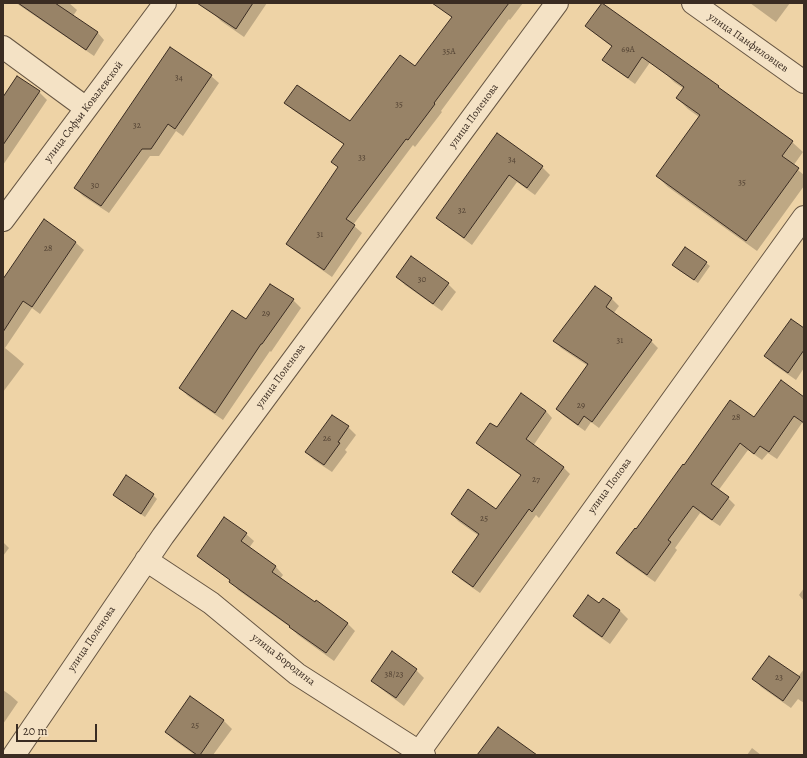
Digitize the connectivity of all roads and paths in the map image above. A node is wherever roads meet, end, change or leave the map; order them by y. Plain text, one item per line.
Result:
1 (165, 3) edge
2 (557, 3) edge
3 (692, 3) edge
4 (3, 47) edge
5 (804, 82) edge
6 (86, 108) junction
7 (5, 216) edge
8 (804, 217) edge
9 (146, 560) junction
10 (420, 754) edge
11 (14, 755) edge

1 - 6 street, улица Софьи Ковалевской
2 - 9 street, улица Поленова
3 - 5 street, улица Панфиловцев
4 - 6 street
6 - 7 street, улица Софьи Ковалевской
8 - 10 street, улица Попова
9 - 10 street, улица Бородина
9 - 11 street, улица Поленова

